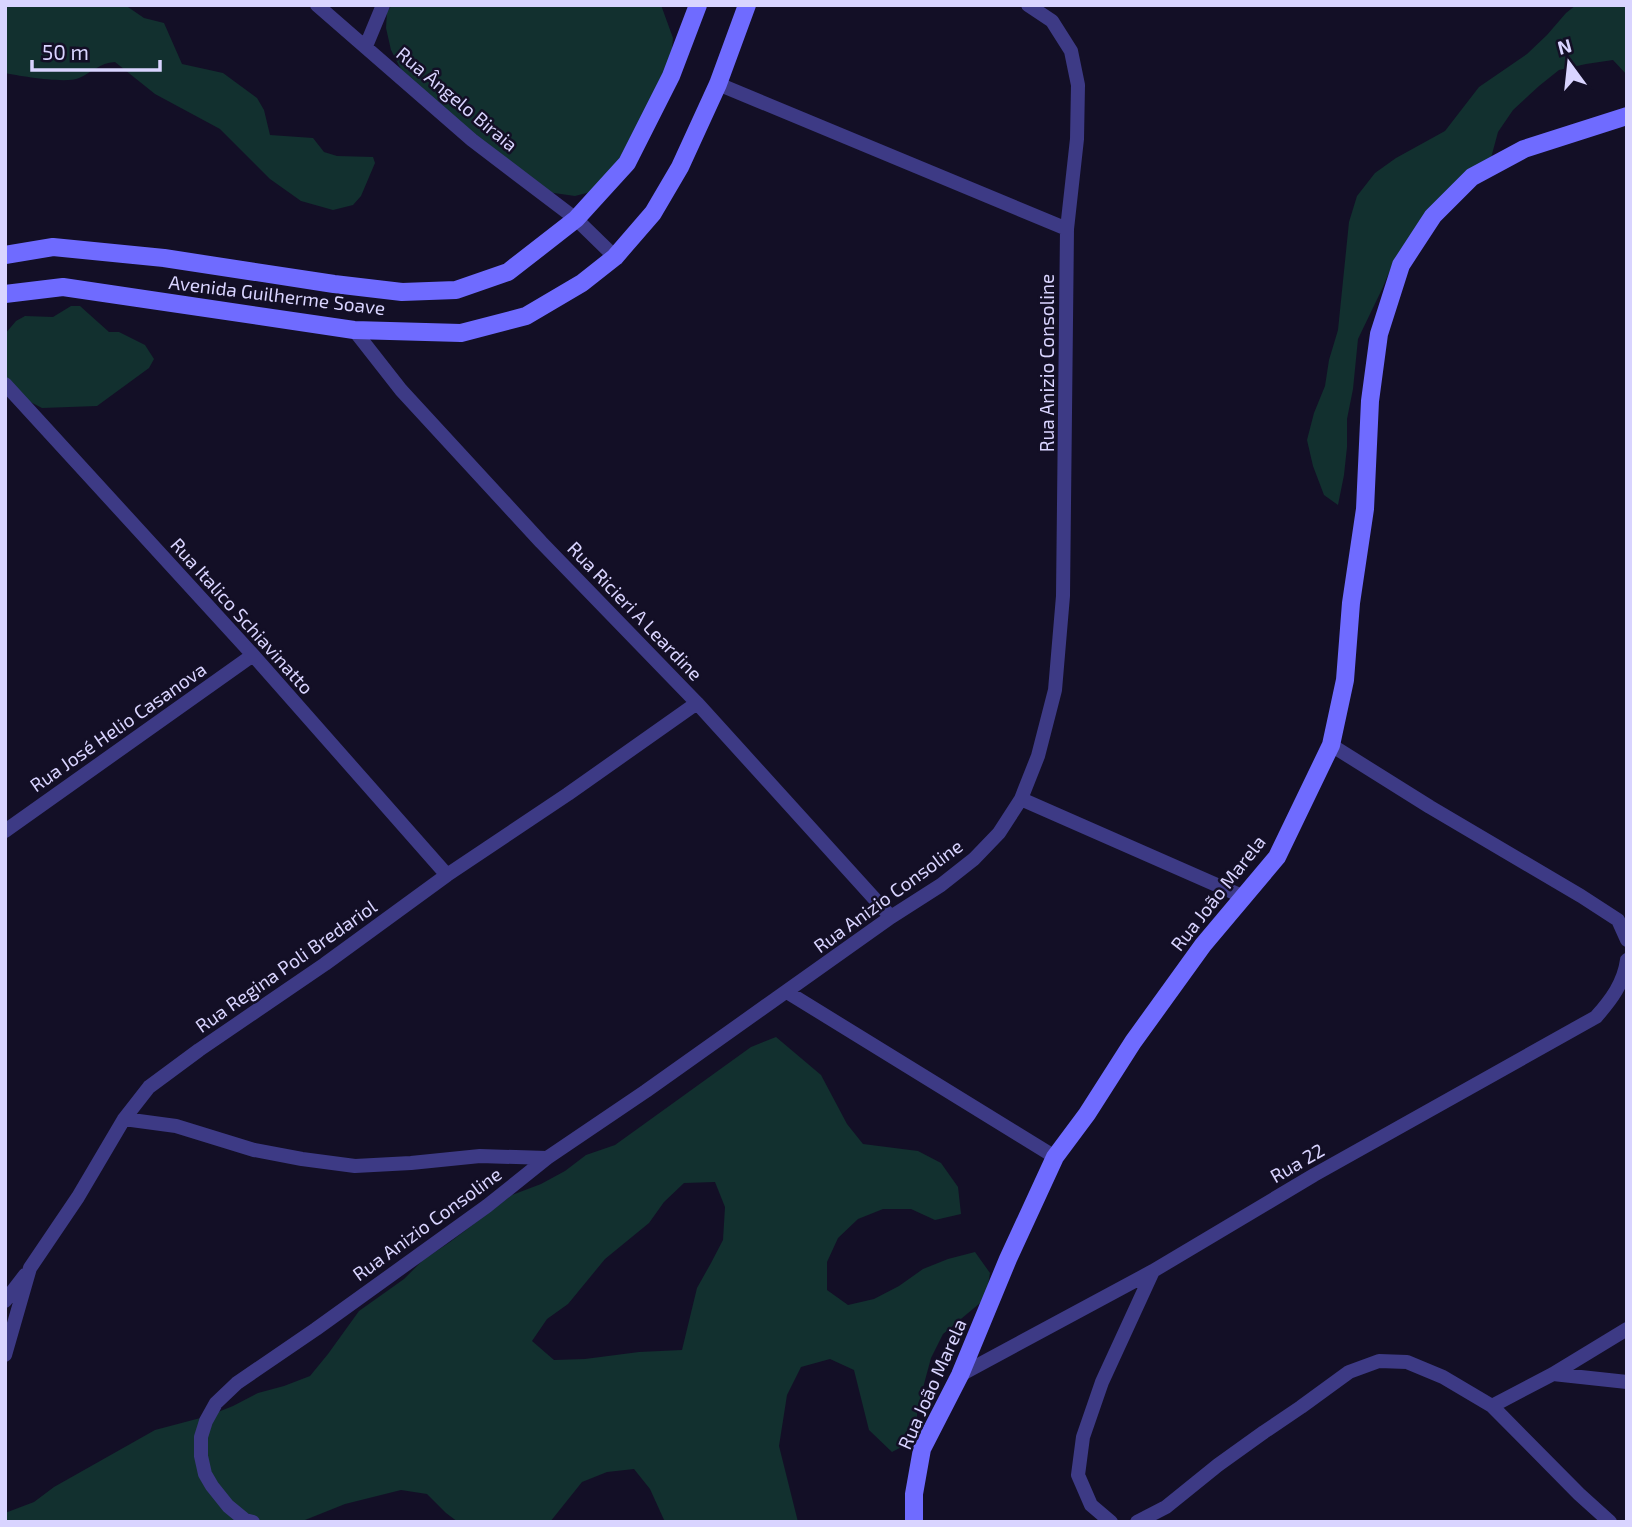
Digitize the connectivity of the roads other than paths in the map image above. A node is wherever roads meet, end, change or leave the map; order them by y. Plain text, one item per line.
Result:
1 (317, 5) edge
2 (383, 5) edge
3 (698, 5) edge
4 (747, 5) edge
5 (1028, 5) edge
6 (366, 46) junction
7 (718, 84) junction
8 (1627, 116) edge
9 (576, 219) junction
10 (1067, 229) junction
11 (5, 255) edge
12 (615, 257) junction
13 (5, 294) edge
14 (354, 330) junction
15 (5, 384) edge
16 (253, 655) junction
17 (697, 703) junction
18 (1331, 745) junction
19 (1021, 799) junction
20 (5, 831) edge
21 (447, 876) junction
22 (1244, 897) junction
23 (891, 917) junction
24 (1627, 940) edge
25 (1627, 960) edge
26 (787, 992) junction
27 (124, 1119) junction
28 (1055, 1157) junction
29 (547, 1158) junction
30 (30, 1268) junction
31 (1153, 1271) junction
32 (5, 1301) edge
33 (1627, 1329) edge
34 (5, 1355) edge
35 (1553, 1374) junction
36 (960, 1376) junction
37 (1627, 1382) edge
38 (1492, 1406) junction
39 (253, 1522) edge
40 (914, 1522) edge
41 (1111, 1522) edge
42 (1137, 1522) edge
43 (1610, 1522) edge

1 - 6 street, Rua Ângelo Biraia
2 - 6 street
3 - 9 street, Avenida Guilherme Soave
4 - 7 street, Avenida Guilherme Soave
5 - 10 street, Rua Anizio Consoline
6 - 9 street, Rua Ângelo Biraia
7 - 10 street
7 - 12 street, Avenida Guilherme Soave
8 - 18 street, Rua João Marela
9 - 11 street, Avenida Guilherme Soave
9 - 12 street, Rua Ângelo Biraia
10 - 19 street, Rua Anizio Consoline
12 - 14 street, Avenida Guilherme Soave
13 - 14 street, Avenida Guilherme Soave
14 - 17 street, Rua Ricieri A Leardine
15 - 16 street, Rua Italico Schiavinatto
16 - 20 street, Rua José Helio Casanova
16 - 21 street, Rua Italico Schiavinatto
17 - 21 street, Rua Regina Poli Bredariol
17 - 23 street, Rua Ricieri A Leardine
18 - 22 street, Rua João Marela
18 - 24 street
19 - 22 street
19 - 23 street, Rua Anizio Consoline
21 - 27 street, Rua Regina Poli Bredariol
22 - 28 street, Rua João Marela
23 - 26 street, Rua Anizio Consoline
25 - 31 street, Rua 22
26 - 28 street
26 - 29 street, Rua Anizio Consoline
27 - 29 street
27 - 30 street, Rua Regina Poli Bredariol
28 - 36 street, Rua João Marela
29 - 39 street, Rua Anizio Consoline
30 - 32 street
30 - 34 street, Rua Regina Poli Bredariol
31 - 36 street, Rua 22
31 - 41 street
33 - 35 street
35 - 37 street
35 - 38 street
36 - 40 street, Rua João Marela
38 - 42 street
38 - 43 street

